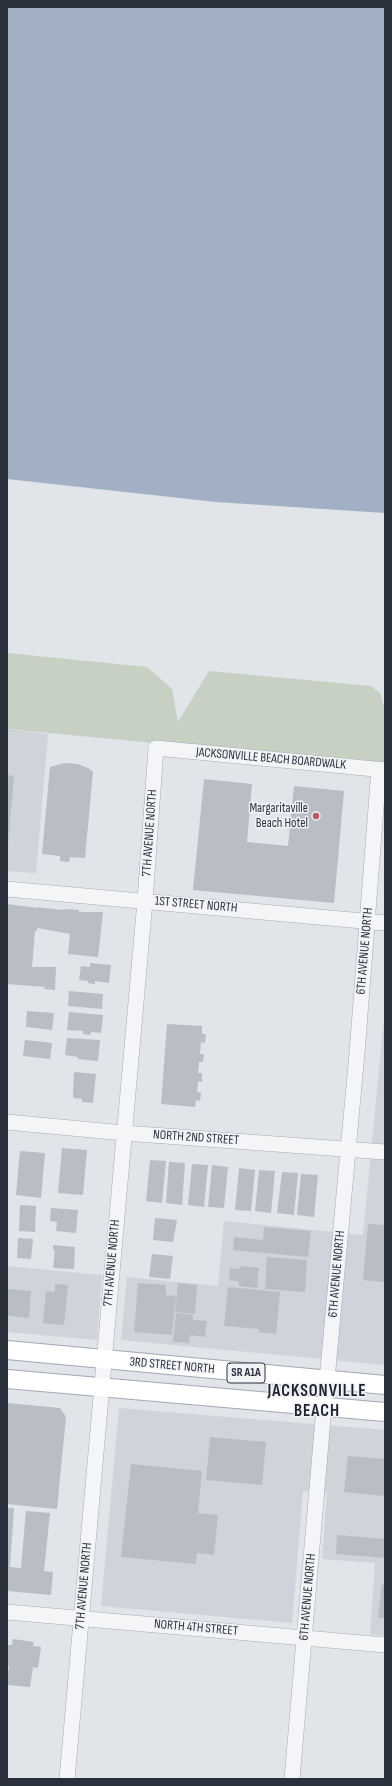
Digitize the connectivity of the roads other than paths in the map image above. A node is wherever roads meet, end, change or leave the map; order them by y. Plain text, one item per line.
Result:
1 (156, 748) joint
2 (382, 769) edge
3 (7, 889) edge
4 (145, 901) junction
5 (368, 921) junction
6 (385, 923) edge
7 (7, 1122) edge
8 (124, 1133) junction
9 (348, 1148) junction
10 (385, 1152) edge
11 (7, 1350) edge
12 (104, 1359) junction
13 (7, 1379) edge
14 (327, 1380) junction
15 (385, 1385) edge
16 (102, 1387) junction
17 (324, 1407) junction
18 (385, 1412) edge
19 (7, 1612) edge
20 (81, 1618) junction
21 (305, 1638) junction
22 (385, 1645) edge
23 (67, 1779) edge
24 (292, 1779) edge

1 - 2 street, JACKSONVILLE BEACH BOARDWALK
1 - 4 street, 7TH AVENUE NORTH
2 - 5 street, 6TH AVENUE NORTH
3 - 4 street, 1ST STREET NORTH
4 - 5 street, 1ST STREET NORTH
4 - 8 street, 7TH AVENUE NORTH
5 - 6 street, 1ST STREET NORTH
5 - 9 street, 6TH AVENUE NORTH
7 - 8 street, NORTH 2ND STREET
8 - 9 street, NORTH 2ND STREET
8 - 12 street, 7TH AVENUE NORTH
9 - 10 street, NORTH 2ND STREET
9 - 14 street, 6TH AVENUE NORTH
11 - 12 main road, 3RD STREET NORTH / SR A1A
12 - 14 main road, 3RD STREET NORTH / SR A1A
12 - 16 street, 7TH AVENUE NORTH
13 - 16 main road, 3RD STREET NORTH / SR A1A
14 - 15 main road, 3RD STREET NORTH / SR A1A
14 - 17 street, 6TH AVENUE NORTH
16 - 17 main road, 3RD STREET NORTH / SR A1A
16 - 20 street, 7TH AVENUE NORTH
17 - 18 main road, 3RD STREET NORTH / SR A1A
17 - 21 street, 6TH AVENUE NORTH
19 - 20 street, NORTH 4TH STREET
20 - 21 street, NORTH 4TH STREET
20 - 23 street, 7TH AVENUE NORTH
21 - 22 street, NORTH 4TH STREET
21 - 24 street, 6TH AVENUE NORTH

